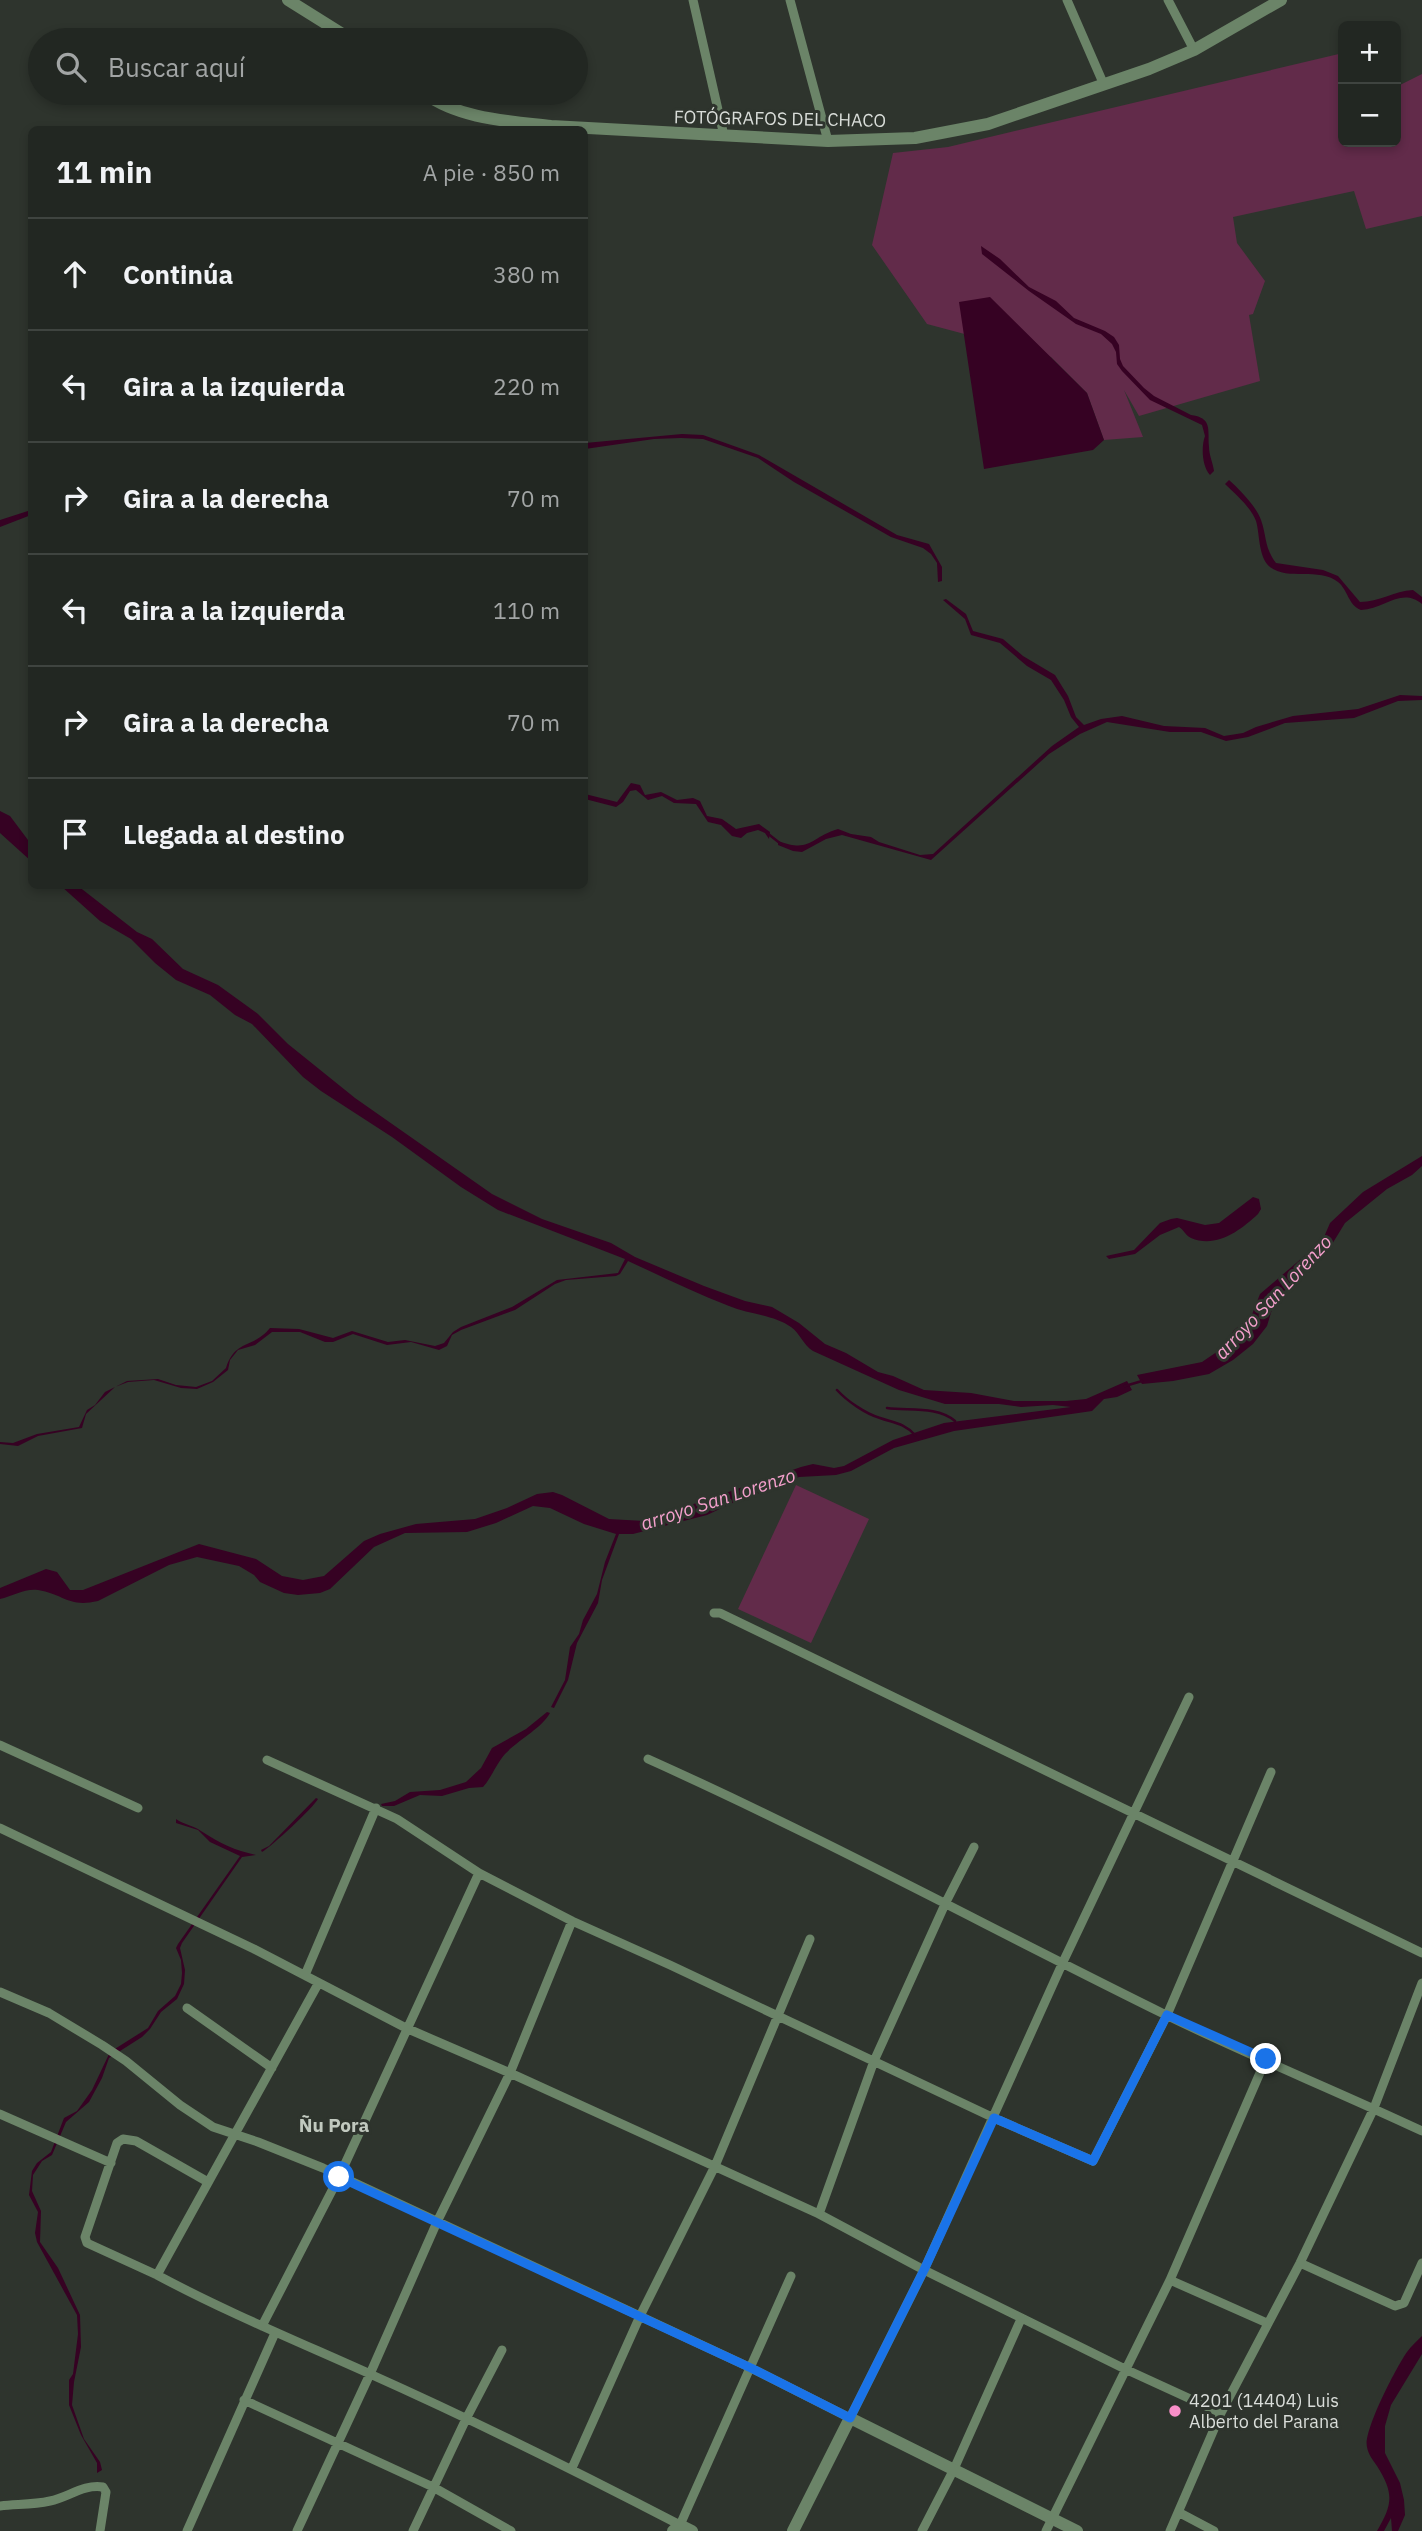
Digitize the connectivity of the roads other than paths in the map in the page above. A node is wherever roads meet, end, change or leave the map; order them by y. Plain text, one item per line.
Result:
1 (288, 0) edge
2 (693, 0) edge
3 (790, 0) edge
4 (1067, 0) edge
5 (1168, 0) edge
6 (1281, 0) edge
7 (333, 28) edge
8 (1194, 50) junction
9 (1104, 85) junction
10 (444, 105) edge
11 (556, 126) edge
12 (588, 129) edge
13 (724, 136) junction
14 (828, 141) junction
15 (714, 1613) dead end
16 (1188, 1698) dead end
17 (0, 1745) edge
18 (648, 1759) dead end
19 (267, 1760) dead end
20 (1271, 1772) dead end
21 (138, 1808) dead end
22 (376, 1808) junction
23 (1133, 1813) junction
24 (0, 1828) edge
25 (974, 1847) dead end
26 (1235, 1861) junction
27 (479, 1873) junction
28 (946, 1902) junction
29 (572, 1921) junction
30 (810, 1939) dead end
31 (1422, 1953) edge
32 (1063, 1962) junction
33 (305, 1975) junction
34 (1422, 1983) edge
35 (318, 1984) junction
36 (0, 1992) edge
37 (187, 2008) dead end
38 (777, 2015) junction
39 (1167, 2015) junction
40 (406, 2028) junction
41 (1266, 2059) junction
42 (874, 2061) junction
43 (272, 2068) junction
44 (510, 2073) junction
45 (1374, 2108) junction
46 (0, 2114) edge
47 (994, 2118) junction
48 (1422, 2131) edge
49 (234, 2136) junction
50 (111, 2162) junction
51 (715, 2166) junction
52 (339, 2177) junction
53 (208, 2182) junction
54 (819, 2214) junction
55 (437, 2222) junction
56 (1300, 2263) junction
57 (1422, 2263) edge
58 (924, 2270) junction
59 (157, 2275) junction
60 (791, 2276) dead end
61 (1170, 2280) junction
62 (639, 2316) junction
63 (1021, 2319) junction
64 (1267, 2323) junction
65 (262, 2326) junction
66 (275, 2333) junction
67 (502, 2350) dead end
68 (751, 2368) junction
69 (1125, 2369) junction
70 (370, 2374) junction
71 (244, 2400) junction
72 (1221, 2413) junction
73 (850, 2418) junction
74 (466, 2419) junction
75 (336, 2444) junction
76 (572, 2468) junction
77 (954, 2469) junction
78 (433, 2487) junction
79 (0, 2506) edge
80 (1180, 2513) junction
81 (1052, 2518) junction
82 (682, 2529) edge
83 (100, 2531) edge
84 (187, 2531) edge
85 (297, 2531) edge
86 (413, 2531) edge
87 (511, 2531) edge
88 (793, 2531) edge
89 (922, 2531) edge
90 (1046, 2531) edge
91 (1077, 2531) edge
92 (1170, 2531) edge
93 (1214, 2531) edge

1 - 7 street
2 - 13 street
3 - 14 street
4 - 9 street
5 - 8 street
6 - 8 street, FOTÓGRAFOS DEL CHACO
8 - 9 street, FOTÓGRAFOS DEL CHACO
9 - 14 street, FOTÓGRAFOS DEL CHACO
10 - 11 street, FOTÓGRAFOS DEL CHACO
12 - 13 street, FOTÓGRAFOS DEL CHACO
13 - 14 street, FOTÓGRAFOS DEL CHACO
15 - 23 street
16 - 23 street
17 - 21 street
18 - 28 street
19 - 22 street
20 - 26 street
22 - 27 street
22 - 33 street
23 - 26 street
23 - 32 street
24 - 33 street
25 - 28 street
26 - 31 street
26 - 39 street
27 - 29 street
27 - 40 street
28 - 32 street
28 - 42 street
29 - 38 street
29 - 44 street
30 - 38 street
32 - 39 street
32 - 47 street
33 - 35 street
34 - 45 street
35 - 40 street
35 - 43 street
36 - 49 street
37 - 43 street
38 - 42 street
38 - 51 street
39 - 41 street
39 - 47 street
40 - 44 street
40 - 52 street
41 - 45 street
41 - 61 street
42 - 47 street
42 - 54 street
43 - 49 street
44 - 51 street
44 - 55 street
45 - 48 street
45 - 56 street
46 - 50 street
47 - 58 street
49 - 52 street
49 - 53 street
50 - 53 street
50 - 59 street
51 - 54 street
51 - 62 street
52 - 55 street
52 - 65 street
53 - 59 street
54 - 58 street
55 - 62 street
55 - 70 street
56 - 57 street
56 - 64 street
58 - 63 street
58 - 73 street
59 - 65 street
60 - 68 street
61 - 64 street
61 - 69 street
62 - 68 street
62 - 76 street
63 - 69 street
63 - 77 street
64 - 72 street
65 - 66 street
66 - 70 street
66 - 71 street
67 - 74 street
68 - 73 street
68 - 82 street
69 - 72 street
69 - 81 street
70 - 74 street
70 - 75 street
71 - 75 street
71 - 84 street
72 - 80 street
73 - 77 street
73 - 88 street
74 - 76 street
74 - 78 street
75 - 78 street
75 - 85 street
76 - 82 street
77 - 81 street
77 - 89 street
78 - 86 street
78 - 87 street
79 - 83 street
80 - 92 street
80 - 93 street
81 - 90 street
81 - 91 street

